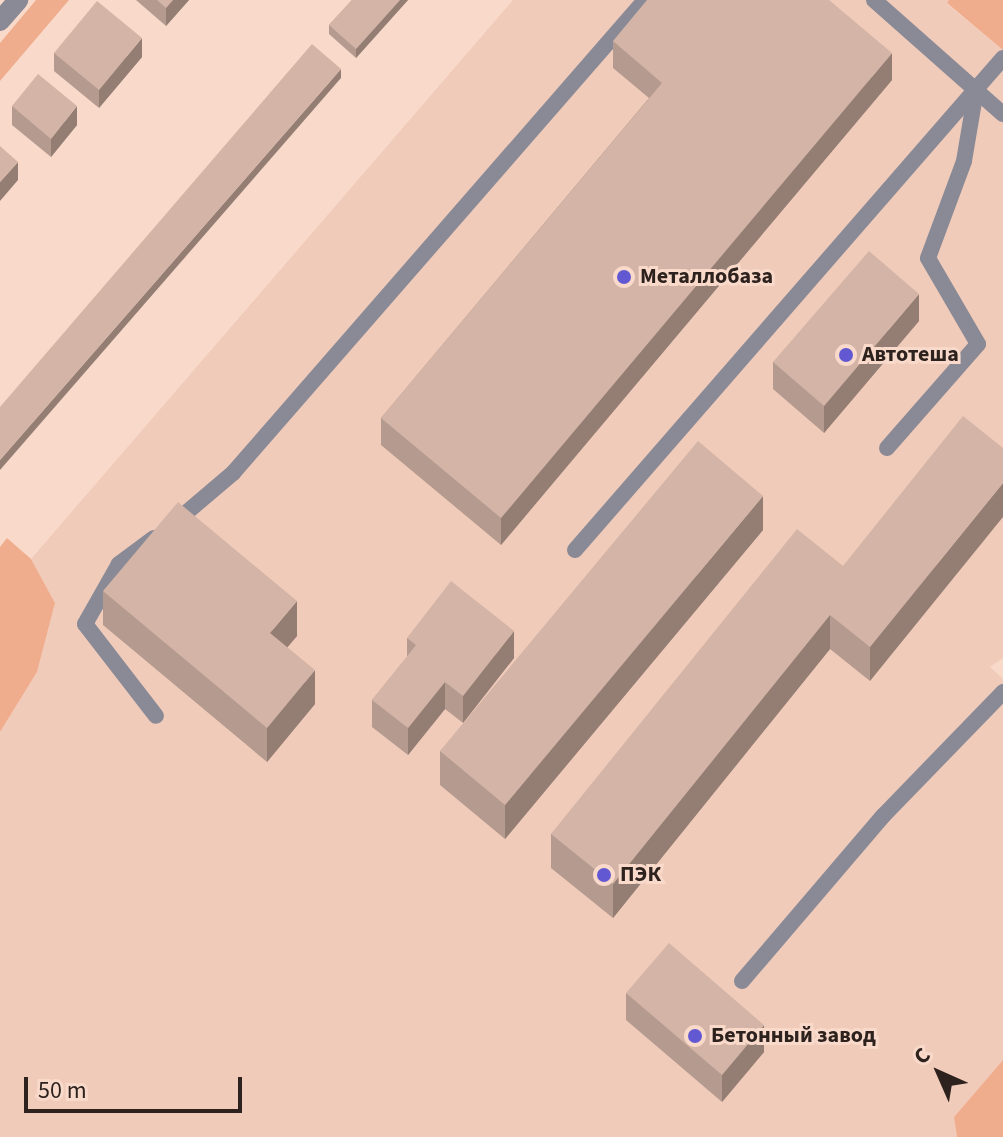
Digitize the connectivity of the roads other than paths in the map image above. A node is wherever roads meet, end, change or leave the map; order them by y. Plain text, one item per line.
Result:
1 (18, 0) edge
2 (645, 0) edge
3 (874, 0) edge
4 (0, 21) edge
5 (1003, 58) edge
6 (976, 88) junction
7 (1003, 114) edge
8 (887, 448) dead end
9 (575, 550) dead end
10 (1003, 692) edge
11 (156, 716) dead end
12 (742, 981) dead end

1 - 4 street
2 - 11 lane
3 - 6 lane
5 - 6 lane
6 - 7 lane
6 - 8 lane
6 - 9 lane
10 - 12 lane

